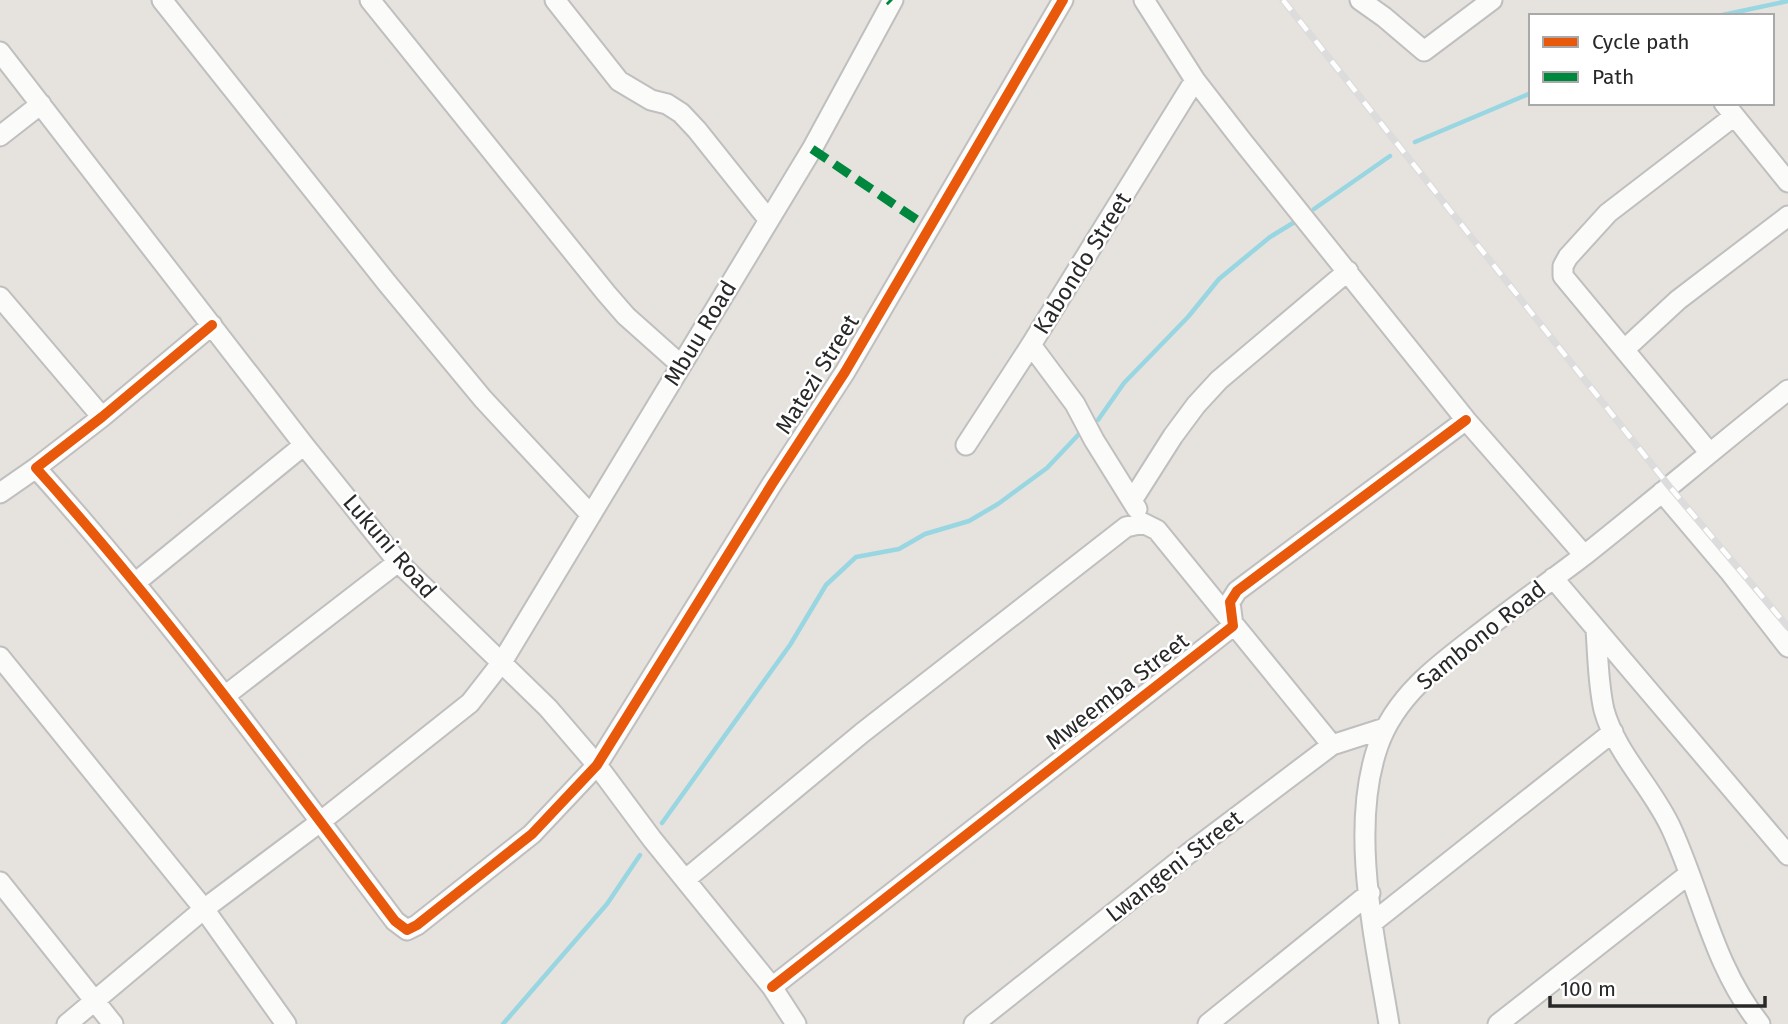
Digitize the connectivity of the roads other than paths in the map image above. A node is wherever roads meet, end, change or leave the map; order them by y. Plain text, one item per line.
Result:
1 (162, 0) edge
2 (369, 0) edge
3 (555, 0) edge
4 (893, 0) edge
5 (1063, 0) edge
6 (1144, 0) edge
7 (1360, 0) edge
8 (1492, 0) edge
9 (0, 52) edge
10 (1195, 80) junction
11 (41, 104) junction
12 (1728, 110) edge
13 (0, 136) edge
14 (1788, 182) edge
15 (1788, 216) edge
16 (768, 219) junction
17 (1348, 271) junction
18 (0, 297) edge
19 (212, 325) junction
20 (1031, 345) junction
21 (1625, 349) junction
22 (681, 365) junction
23 (1788, 390) edge
24 (102, 417) junction
25 (1466, 421) junction
26 (304, 445) junction
27 (966, 445) dead end
28 (1709, 452) junction
29 (36, 468) junction
30 (1662, 492) junction
31 (0, 493) edge
32 (1133, 499) junction
33 (591, 515) junction
34 (1143, 523) junction
35 (1584, 555) junction
36 (398, 562) junction
37 (1553, 578) junction
38 (135, 583) junction
39 (1233, 626) junction
40 (1596, 630) junction
41 (1788, 646) edge
42 (0, 657) edge
43 (502, 663) junction
44 (226, 695) junction
45 (1385, 728) junction
46 (1613, 733) junction
47 (1332, 745) junction
48 (597, 765) junction
49 (320, 822) junction
50 (1788, 855) edge
51 (1689, 874) junction
52 (686, 878) junction
53 (0, 882) edge
54 (1370, 893) junction
55 (204, 909) junction
56 (1372, 923) junction
57 (772, 987) junction
58 (94, 1000) junction
59 (1751, 1021) edge
60 (67, 1024) edge
61 (113, 1024) edge
62 (286, 1024) edge
63 (796, 1024) edge
64 (974, 1024) edge
65 (1208, 1024) edge
66 (1390, 1024) edge
67 (1498, 1024) edge

1 - 33 street
2 - 22 street
3 - 16 street
4 - 16 street, Mbuu Road
5 - 48 street, Matezi Street
6 - 10 street
7 - 8 street
9 - 11 street, Lukuni Road
10 - 17 street
10 - 20 street, Kabondo Street
11 - 13 street
11 - 19 street, Lukuni Road
12 - 14 street
12 - 21 street
15 - 21 street
16 - 22 street, Mbuu Road
17 - 25 street
17 - 32 street
18 - 24 street
19 - 24 street
19 - 26 street, Lukuni Road
20 - 27 street, Kabondo Street
20 - 32 street
21 - 28 street
22 - 33 street, Mbuu Road
23 - 28 street, Sambono Road
24 - 29 street
25 - 35 street
25 - 39 street
26 - 36 street, Lukuni Road
26 - 38 street
28 - 30 street, Sambono Road
29 - 31 street
29 - 38 street
30 - 35 street, Sambono Road
30 - 41 street
32 - 34 street
33 - 43 street, Mbuu Road
34 - 39 street
34 - 52 street
35 - 37 street, Sambono Road
36 - 43 street, Lukuni Road
36 - 44 street
37 - 40 street
37 - 45 street, Sambono Road
38 - 44 street
39 - 47 street
39 - 57 street, Mweemba Street
40 - 46 street
40 - 50 street
42 - 55 street
43 - 48 street, Lukuni Road
43 - 49 street, Mbuu Road
44 - 49 street
45 - 47 street, Lwangeni Street
45 - 54 street, Sambono Road
46 - 51 street
46 - 56 street
47 - 64 street, Lwangeni Street
48 - 49 street, Matezi Street
48 - 52 street, Lukuni Road
49 - 55 street, Mbuu Road
51 - 59 street
51 - 67 street
52 - 57 street, Lukuni Road
53 - 58 street
54 - 56 street, Sambono Road
54 - 65 street
55 - 58 street, Mbuu Road
55 - 62 street
56 - 66 street, Sambono Road
57 - 63 street, Lukuni Road
58 - 60 street, Mbuu Road
58 - 61 street

